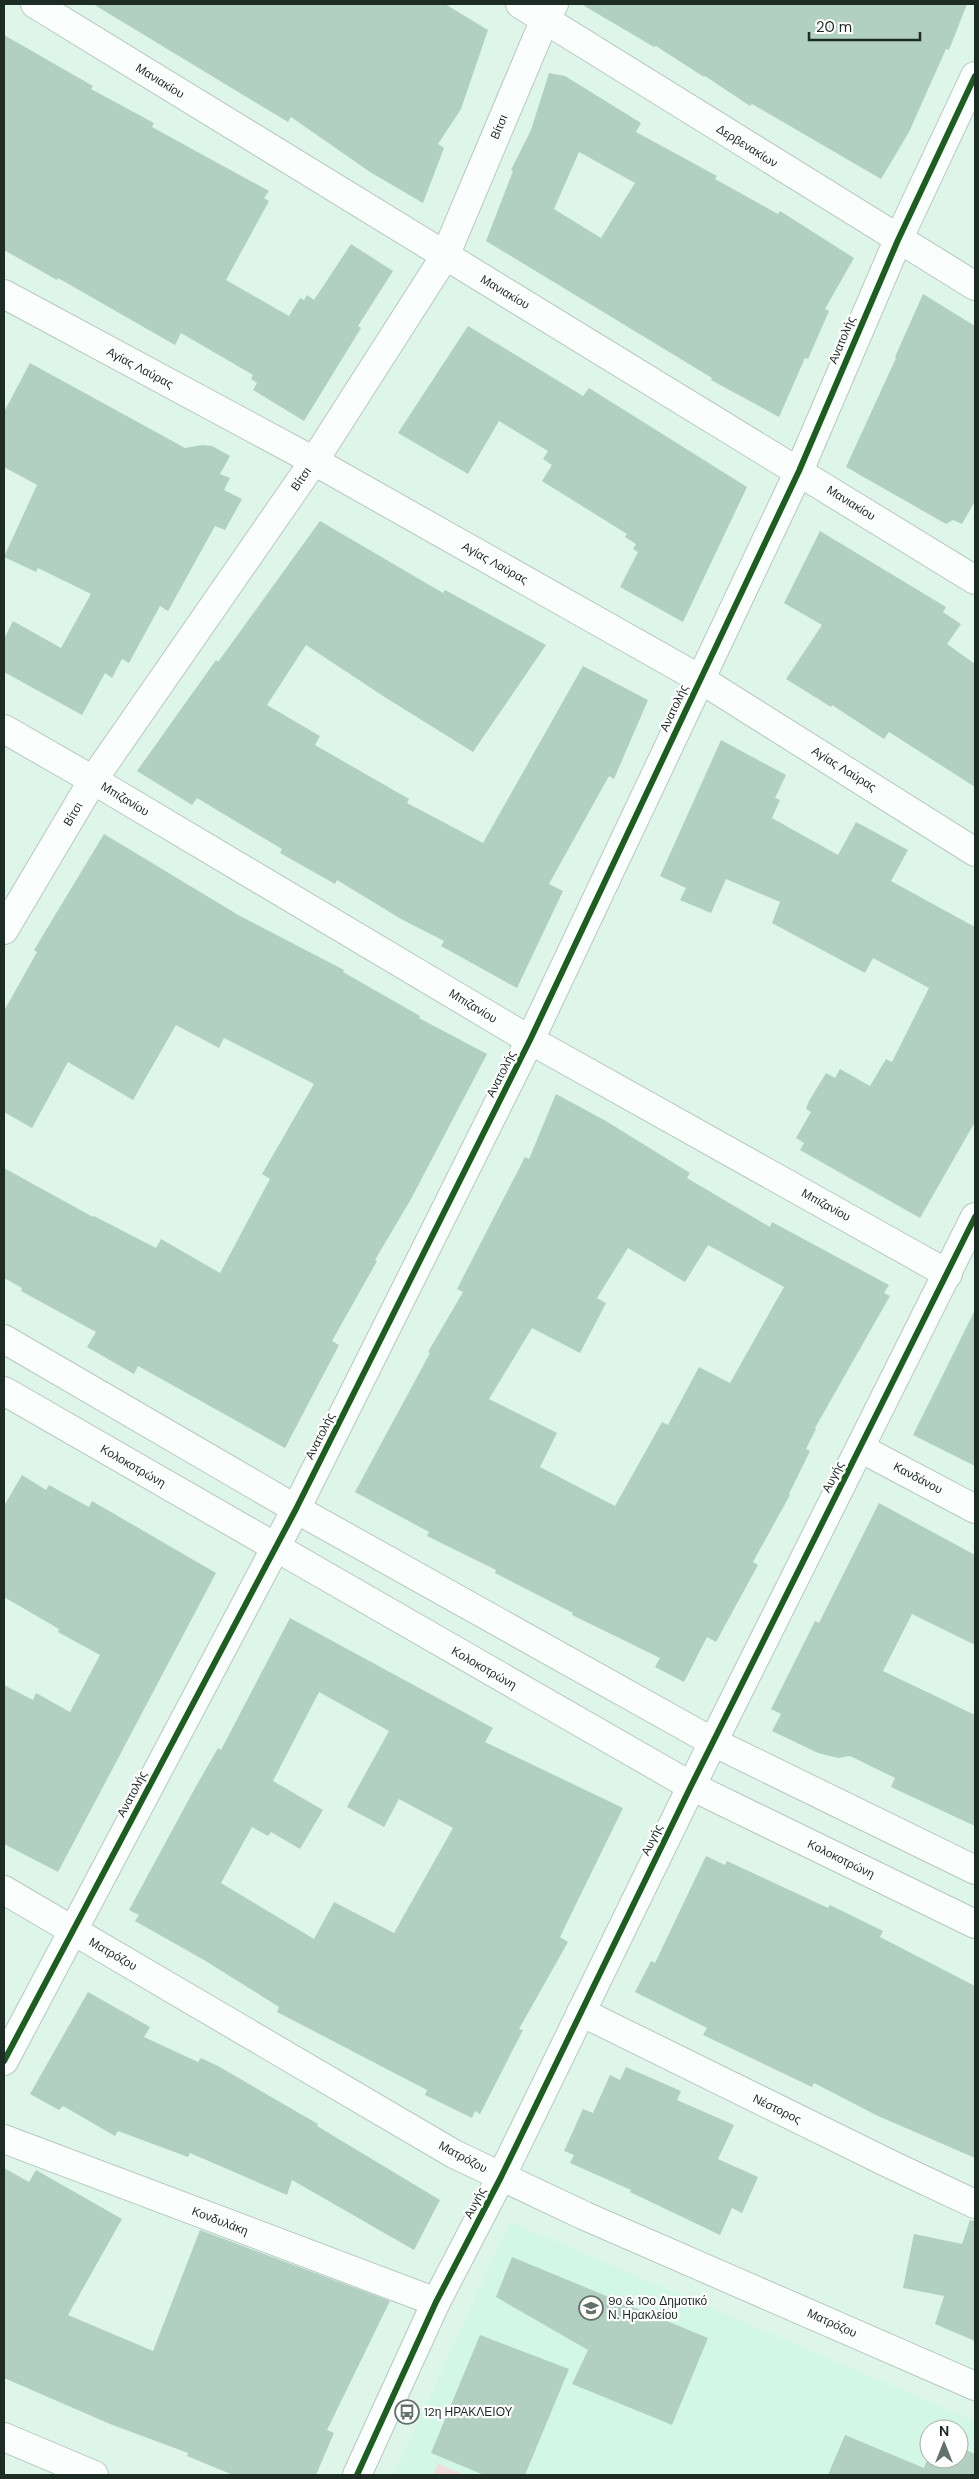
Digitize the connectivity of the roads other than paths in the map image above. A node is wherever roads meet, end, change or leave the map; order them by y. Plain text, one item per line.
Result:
1 (35, 4) edge
2 (520, 4) edge
3 (549, 11) edge
4 (975, 76) edge
5 (898, 240) junction
6 (445, 256) junction
7 (975, 286) edge
8 (4, 294) edge
9 (314, 461) junction
10 (799, 471) junction
11 (975, 580) edge
12 (700, 679) junction
13 (4, 729) edge
14 (93, 780) junction
15 (975, 852) edge
16 (4, 930) edge
17 (530, 1040) junction
18 (975, 1217) edge
19 (948, 1274) junction
20 (4, 1339) edge
21 (4, 1391) edge
22 (860, 1448) junction
23 (296, 1509) junction
24 (975, 1509) edge
25 (276, 1548) junction
26 (713, 1742) junction
27 (691, 1786) junction
28 (975, 1870) edge
29 (4, 1890) edge
30 (975, 1924) edge
31 (72, 1930) junction
32 (581, 2012) junction
33 (4, 2061) edge
34 (4, 2139) edge
35 (501, 2177) junction
36 (975, 2204) edge
37 (436, 2302) junction
38 (975, 2386) edge
39 (4, 2437) edge
40 (94, 2475) edge
41 (356, 2475) edge

1 - 6 street, Μανιακίου
2 - 3 street, Δερβενακίων
3 - 5 street, Δερβενακίων
3 - 6 street, Βίτσι
4 - 5 street, Ανατολής
5 - 7 street, Δερβενακίων
5 - 10 street, Ανατολής
6 - 9 street, Βίτσι
6 - 10 street, Μανιακίου
8 - 9 street, Αγίας Λαύρας
9 - 12 street, Αγίας Λαύρας
9 - 14 street, Βίτσι
10 - 11 street, Μανιακίου
10 - 12 street, Ανατολής
12 - 15 street, Αγίας Λαύρας
12 - 17 street, Ανατολής
13 - 14 street, Μπιζανίου
14 - 16 street, Βίτσι
14 - 17 street, Μπιζανίου
17 - 19 street, Μπιζανίου
17 - 23 street, Ανατολής
18 - 19 street, Αυγής
19 - 22 street, Αυγής
20 - 23 street
21 - 25 street, Κολοκοτρώνη
22 - 24 street, Κανδάνου
22 - 26 street, Αυγής
23 - 25 street, Ανατολής
23 - 26 street
25 - 27 street, Κολοκοτρώνη
25 - 31 street, Ανατολής
26 - 27 street, Αυγής
26 - 28 street
27 - 30 street, Κολοκοτρώνη
27 - 32 street, Αυγής
29 - 31 street, Ματρόζου
31 - 33 street, Ανατολής
31 - 35 street, Ματρόζου
32 - 35 street, Αυγής
32 - 36 street, Νέστορος
34 - 37 street, Κονδυλάκη
35 - 37 street, Αυγής
35 - 38 street, Ματρόζου
37 - 41 street, Αυγής
39 - 40 street

